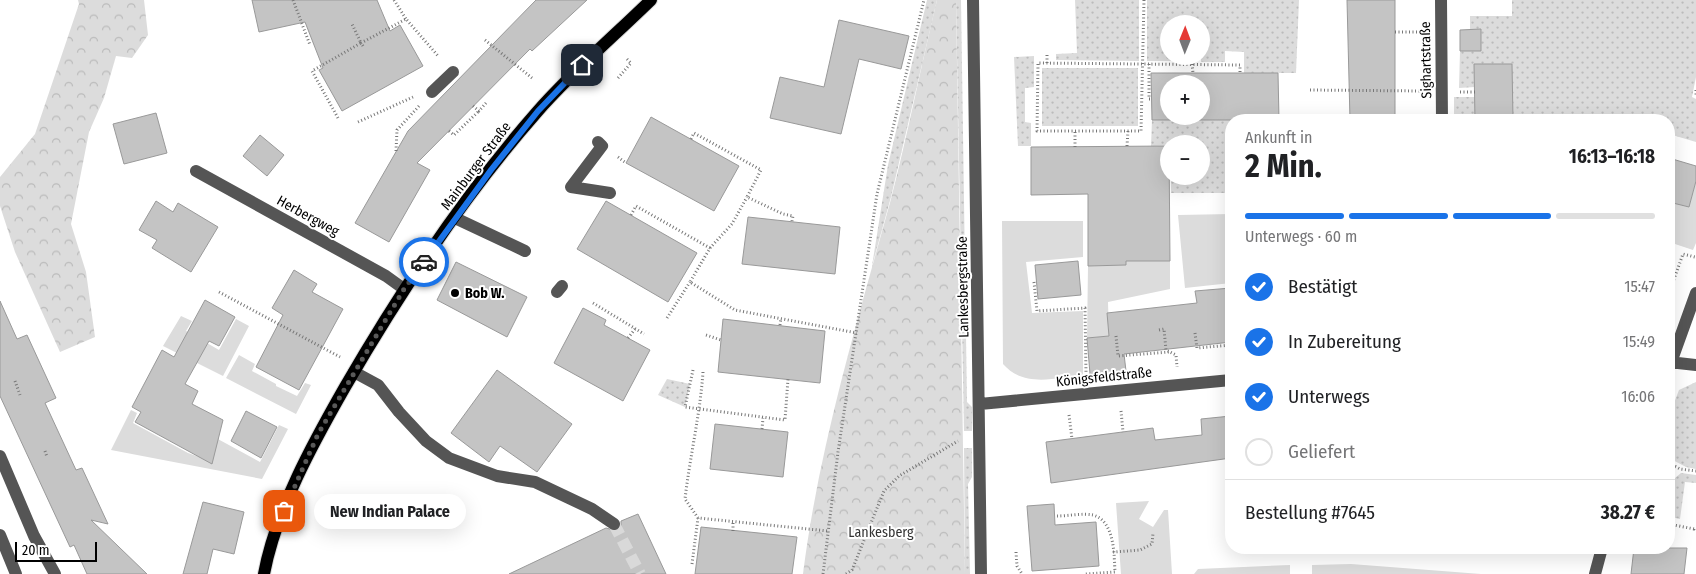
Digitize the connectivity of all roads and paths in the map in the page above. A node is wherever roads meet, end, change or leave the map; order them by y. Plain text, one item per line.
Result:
1 (293, 0) edge
2 (394, 0) edge
3 (651, 0) edge
4 (924, 0) edge
5 (973, 0) edge
6 (1144, 0) edge
7 (1441, 0) edge
8 (406, 19) junction
9 (352, 24) dead end
10 (1395, 32) dead end
11 (1441, 32) junction
12 (485, 40) dead end
13 (362, 44) junction
14 (310, 45) dead end
15 (1047, 55) dead end
16 (626, 58) dead end
17 (1047, 64) junction
18 (1143, 64) junction
19 (1149, 64) junction
20 (1160, 64) edge
21 (1210, 64) edge
22 (1192, 65) edge
23 (453, 72) joint
24 (1192, 73) dead end
25 (1240, 73) dead end
26 (532, 78) dead end
27 (618, 78) dead end
28 (437, 88) junction
29 (1310, 90) dead end
30 (1696, 90) edge
31 (1442, 92) junction
32 (1696, 96) edge
33 (1151, 99) dead end
34 (486, 103) dead end
35 (473, 106) dead end
36 (479, 111) junction
37 (1442, 114) edge
38 (338, 118) dead end
39 (358, 122) dead end
40 (1075, 130) junction
41 (449, 131) dead end
42 (1128, 131) junction
43 (691, 139) dead end
44 (598, 142) dead end
45 (1127, 146) dead end
46 (1075, 147) dead end
47 (396, 151) dead end
48 (196, 171) dead end
49 (610, 193) dead end
50 (747, 197) junction
51 (631, 214) dead end
52 (455, 218) junction
53 (792, 222) dead end
54 (710, 248) junction
55 (525, 251) dead end
56 (1695, 257) edge
57 (1675, 273) edge
58 (690, 282) junction
59 (1034, 282) dead end
60 (404, 289) junction
61 (219, 292) dead end
62 (1696, 293) edge
63 (593, 303) dead end
64 (668, 318) dead end
65 (781, 318) junction
66 (780, 325) dead end
67 (635, 329) junction
68 (1159, 330) dead end
69 (857, 333) junction
70 (1195, 333) dead end
71 (644, 334) dead end
72 (706, 335) dead end
73 (1116, 336) dead end
74 (628, 338) dead end
75 (721, 340) dead end
76 (1225, 346) edge
77 (1675, 350) edge
78 (1169, 352) junction
79 (340, 357) dead end
80 (1675, 364) edge
81 (1696, 365) edge
82 (693, 370) dead end
83 (1178, 370) dead end
84 (354, 372) junction
85 (703, 372) dead end
86 (788, 379) dead end
87 (1087, 379) dead end
88 (15, 381) dead end
89 (1225, 381) edge
90 (20, 395) dead end
91 (980, 404) junction
92 (700, 409) junction
93 (763, 418) junction
94 (762, 429) dead end
95 (980, 438) junction
96 (45, 451) dead end
97 (0, 456) edge
98 (47, 458) dead end
99 (1675, 466) edge
100 (1696, 471) edge
101 (1057, 516) dead end
102 (698, 518) junction
103 (733, 522) junction
104 (614, 524) tunnel mouth
105 (1675, 525) edge
106 (1694, 527) dead end
107 (733, 531) dead end
108 (828, 531) junction
109 (1153, 533) dead end
110 (0, 535) edge
111 (1016, 552) dead end
112 (1114, 552) junction
113 (1600, 554) edge
114 (692, 564) dead end
115 (16, 574) edge
116 (55, 574) edge
117 (264, 574) edge
118 (823, 574) edge
119 (846, 574) edge
120 (982, 574) edge
121 (1022, 574) edge
122 (1085, 574) edge
123 (1595, 574) edge

1 - 14 path
2 - 8 path
3 - 52 main road, Mainburger Straße
4 - 69 path
5 - 91 street, Lankesbergstraße
6 - 18 path
7 - 11 street, Sighartstraße
8 - 13 path
8 - 23 path
9 - 13 path
10 - 11 path
11 - 31 street, Sighartstraße
12 - 26 path
13 - 38 path
15 - 17 path
16 - 27 path
17 - 18 path
17 - 40 path
18 - 19 path
18 - 42 path
19 - 20 path
19 - 33 path
21 - 25 path
22 - 24 path
23 - 28 street
28 - 39 path
28 - 47 path
29 - 31 path
30 - 32 path
31 - 37 street, Sighartstraße
34 - 36 path
35 - 36 path
36 - 41 path
40 - 42 path
40 - 46 path
42 - 45 path
43 - 50 path
44 - 49 street
48 - 60 street, Herbergweg
50 - 53 path
50 - 54 path
51 - 54 path
52 - 55 street
52 - 60 main road, Mainburger Straße
54 - 58 path
56 - 57 path
58 - 64 path
58 - 65 path
59 - 87 path
60 - 84 main road, Mainburger Straße
61 - 79 path
62 - 77 street
63 - 67 path
65 - 66 path
65 - 69 path
67 - 71 path
67 - 74 path
68 - 78 path
69 - 108 path
70 - 76 path
72 - 75 path
73 - 78 path
78 - 83 path
80 - 81 street
82 - 92 path
84 - 104 street
84 - 117 main road, Mainburger Straße
85 - 92 path
86 - 93 path
88 - 90 path
89 - 91 street, Königsfeldstraße
91 - 95 street, Lankesbergstraße
92 - 93 path
92 - 102 path
93 - 94 path
95 - 119 path
95 - 120 street, Lankesbergstraße
96 - 98 path
97 - 116 street
99 - 100 path
101 - 112 path
102 - 103 path
102 - 114 path
103 - 107 path
103 - 108 path
105 - 106 path
108 - 118 path
109 - 112 path
110 - 115 street
111 - 121 path
112 - 122 path
113 - 123 street

